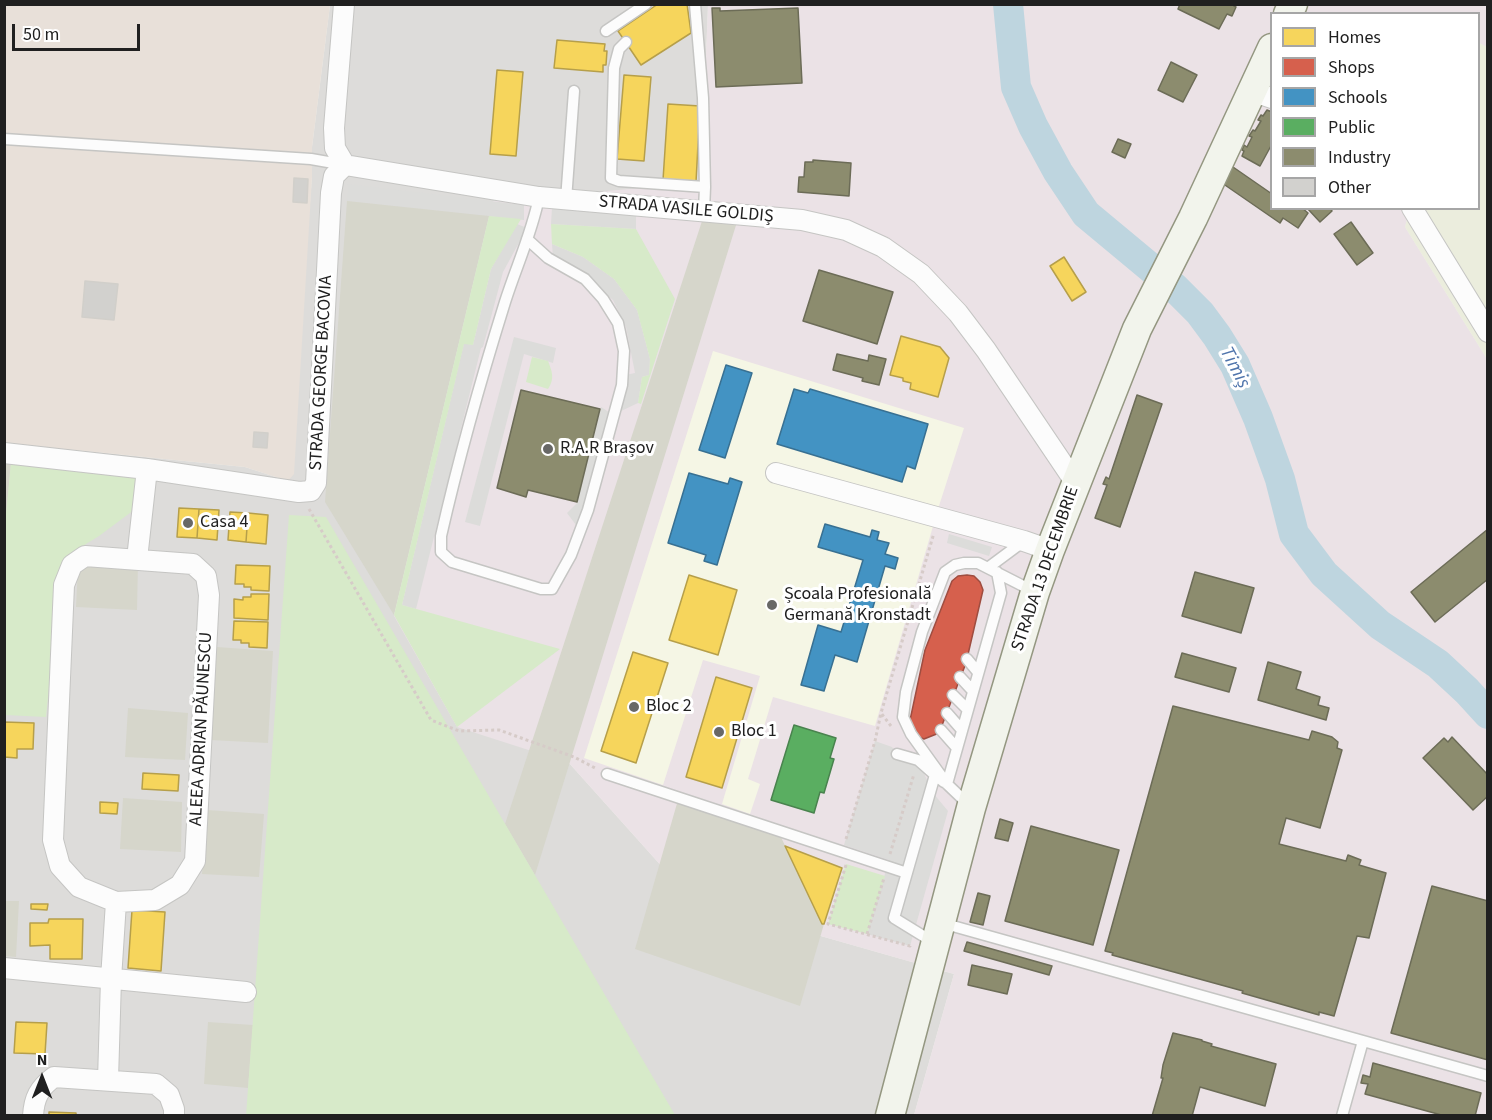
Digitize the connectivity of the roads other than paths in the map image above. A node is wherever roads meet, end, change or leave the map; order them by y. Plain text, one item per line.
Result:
1 (344, 4) edge
2 (646, 4) edge
3 (695, 4) edge
4 (606, 31) dead end
5 (626, 42) dead end
6 (1270, 56) edge
7 (574, 90) dead end
8 (1261, 94) edge
9 (4, 139) edge
10 (345, 165) junction
11 (639, 183) junction
12 (705, 187) junction
13 (539, 197) junction
14 (566, 200) junction
15 (638, 205) junction
16 (1413, 210) edge
17 (704, 211) junction
18 (527, 238) junction
19 (1488, 332) edge
20 (4, 453) edge
21 (147, 469) junction
22 (776, 473) dead end
23 (1075, 482) junction
24 (1037, 545) junction
25 (137, 560) junction
26 (993, 570) junction
27 (1035, 592) junction
28 (967, 658) dead end
29 (977, 671) junction
30 (960, 677) dead end
31 (972, 690) junction
32 (906, 692) junction
33 (953, 695) dead end
34 (914, 700) dead end
35 (966, 710) junction
36 (947, 713) dead end
37 (961, 729) junction
38 (941, 730) dead end
39 (956, 747) junction
40 (897, 754) dead end
41 (607, 774) road end
42 (935, 775) junction
43 (947, 784) junction
44 (971, 808) junction
45 (907, 873) junction
46 (117, 902) junction
47 (928, 937) junction
48 (4, 968) edge
49 (111, 979) junction
50 (246, 992) dead end
51 (1364, 1041) junction
52 (1488, 1076) edge
53 (108, 1080) junction
54 (33, 1116) edge
55 (174, 1116) edge
56 (890, 1116) edge
57 (1342, 1116) edge

1 - 10 street
2 - 4 lane
3 - 12 lane
5 - 11 lane
6 - 8 main road, STRADA 13 DECEMBRIE
7 - 14 lane
8 - 23 main road, STRADA 13 DECEMBRIE
9 - 10 lane
10 - 13 street, STRADA VASILE GOLDIȘ
10 - 21 street, STRADA GEORGE BACOVIA
11 - 12 lane
11 - 15 lane
12 - 17 lane
13 - 14 street, STRADA VASILE GOLDIȘ
13 - 18 lane
14 - 15 street, STRADA VASILE GOLDIȘ
15 - 17 street, STRADA VASILE GOLDIȘ
16 - 19 street
17 - 23 street, STRADA VASILE GOLDIȘ
18 - 18 lane
20 - 21 street, STRADA GEORGE BACOVIA
21 - 25 street
22 - 24 street
23 - 24 main road, STRADA 13 DECEMBRIE
24 - 26 lane
24 - 27 main road, STRADA 13 DECEMBRIE
25 - 46 street, ALEEA ADRIAN PĂUNESCU
25 - 46 street, ALEEA ADRIAN PĂUNESCU
26 - 27 lane
26 - 29 lane
26 - 32 lane
27 - 44 main road, STRADA 13 DECEMBRIE
28 - 29 lane
29 - 31 lane
30 - 31 lane
31 - 35 lane
32 - 34 lane
32 - 43 lane
33 - 35 lane
35 - 37 lane
36 - 37 lane
37 - 39 lane
38 - 39 lane
39 - 43 lane
40 - 42 lane
41 - 45 lane
42 - 43 lane
42 - 45 lane
43 - 44 lane
44 - 47 main road, STRADA 13 DECEMBRIE
45 - 47 lane
46 - 49 street
47 - 51 lane
47 - 56 main road, STRADA 13 DECEMBRIE
48 - 49 street
49 - 50 street
49 - 53 street
51 - 52 lane
51 - 57 lane
53 - 54 street
53 - 55 street

